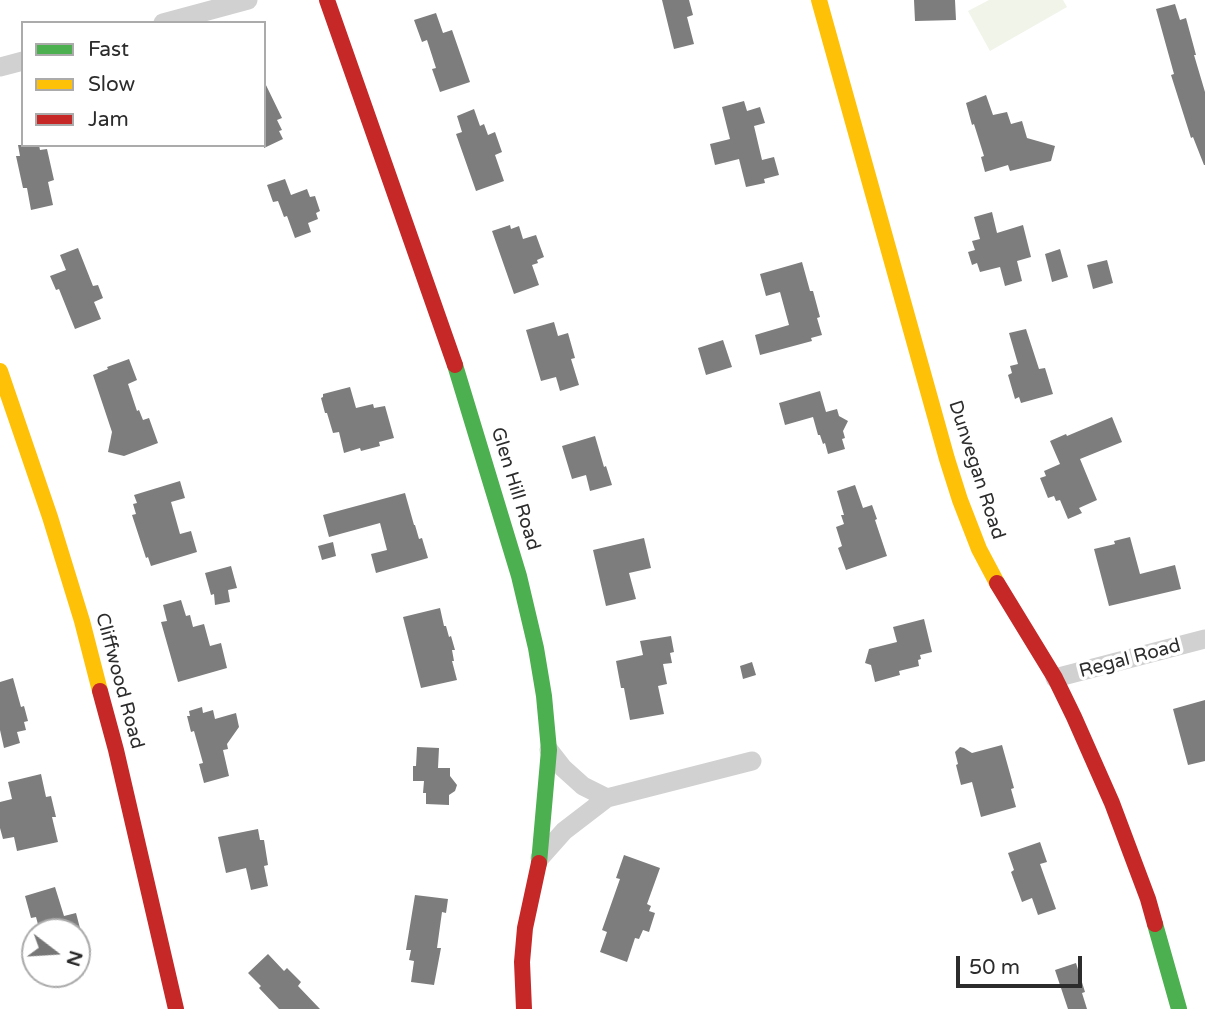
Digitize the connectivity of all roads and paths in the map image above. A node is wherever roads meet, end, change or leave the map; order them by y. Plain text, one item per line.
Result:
1 (248, 0) edge
2 (327, 0) edge
3 (819, 0) edge
4 (170, 21) edge
5 (21, 62) edge
6 (0, 67) edge
7 (0, 371) edge
8 (1205, 639) edge
9 (1055, 678) junction
10 (549, 750) junction
11 (752, 761) dead end
12 (607, 798) junction
13 (540, 858) junction
14 (523, 1008) edge
15 (176, 1009) edge
16 (1179, 1009) edge

1 - 4 street
2 - 10 street, Glen Hill Road
3 - 9 street, Dunvegan Road
5 - 6 street
7 - 15 street, Cliffwood Road
8 - 9 street, Regal Road
9 - 16 street, Dunvegan Road
10 - 12 street
10 - 13 street, Glen Hill Road
11 - 12 street
12 - 13 street
13 - 14 street, Glen Hill Road

